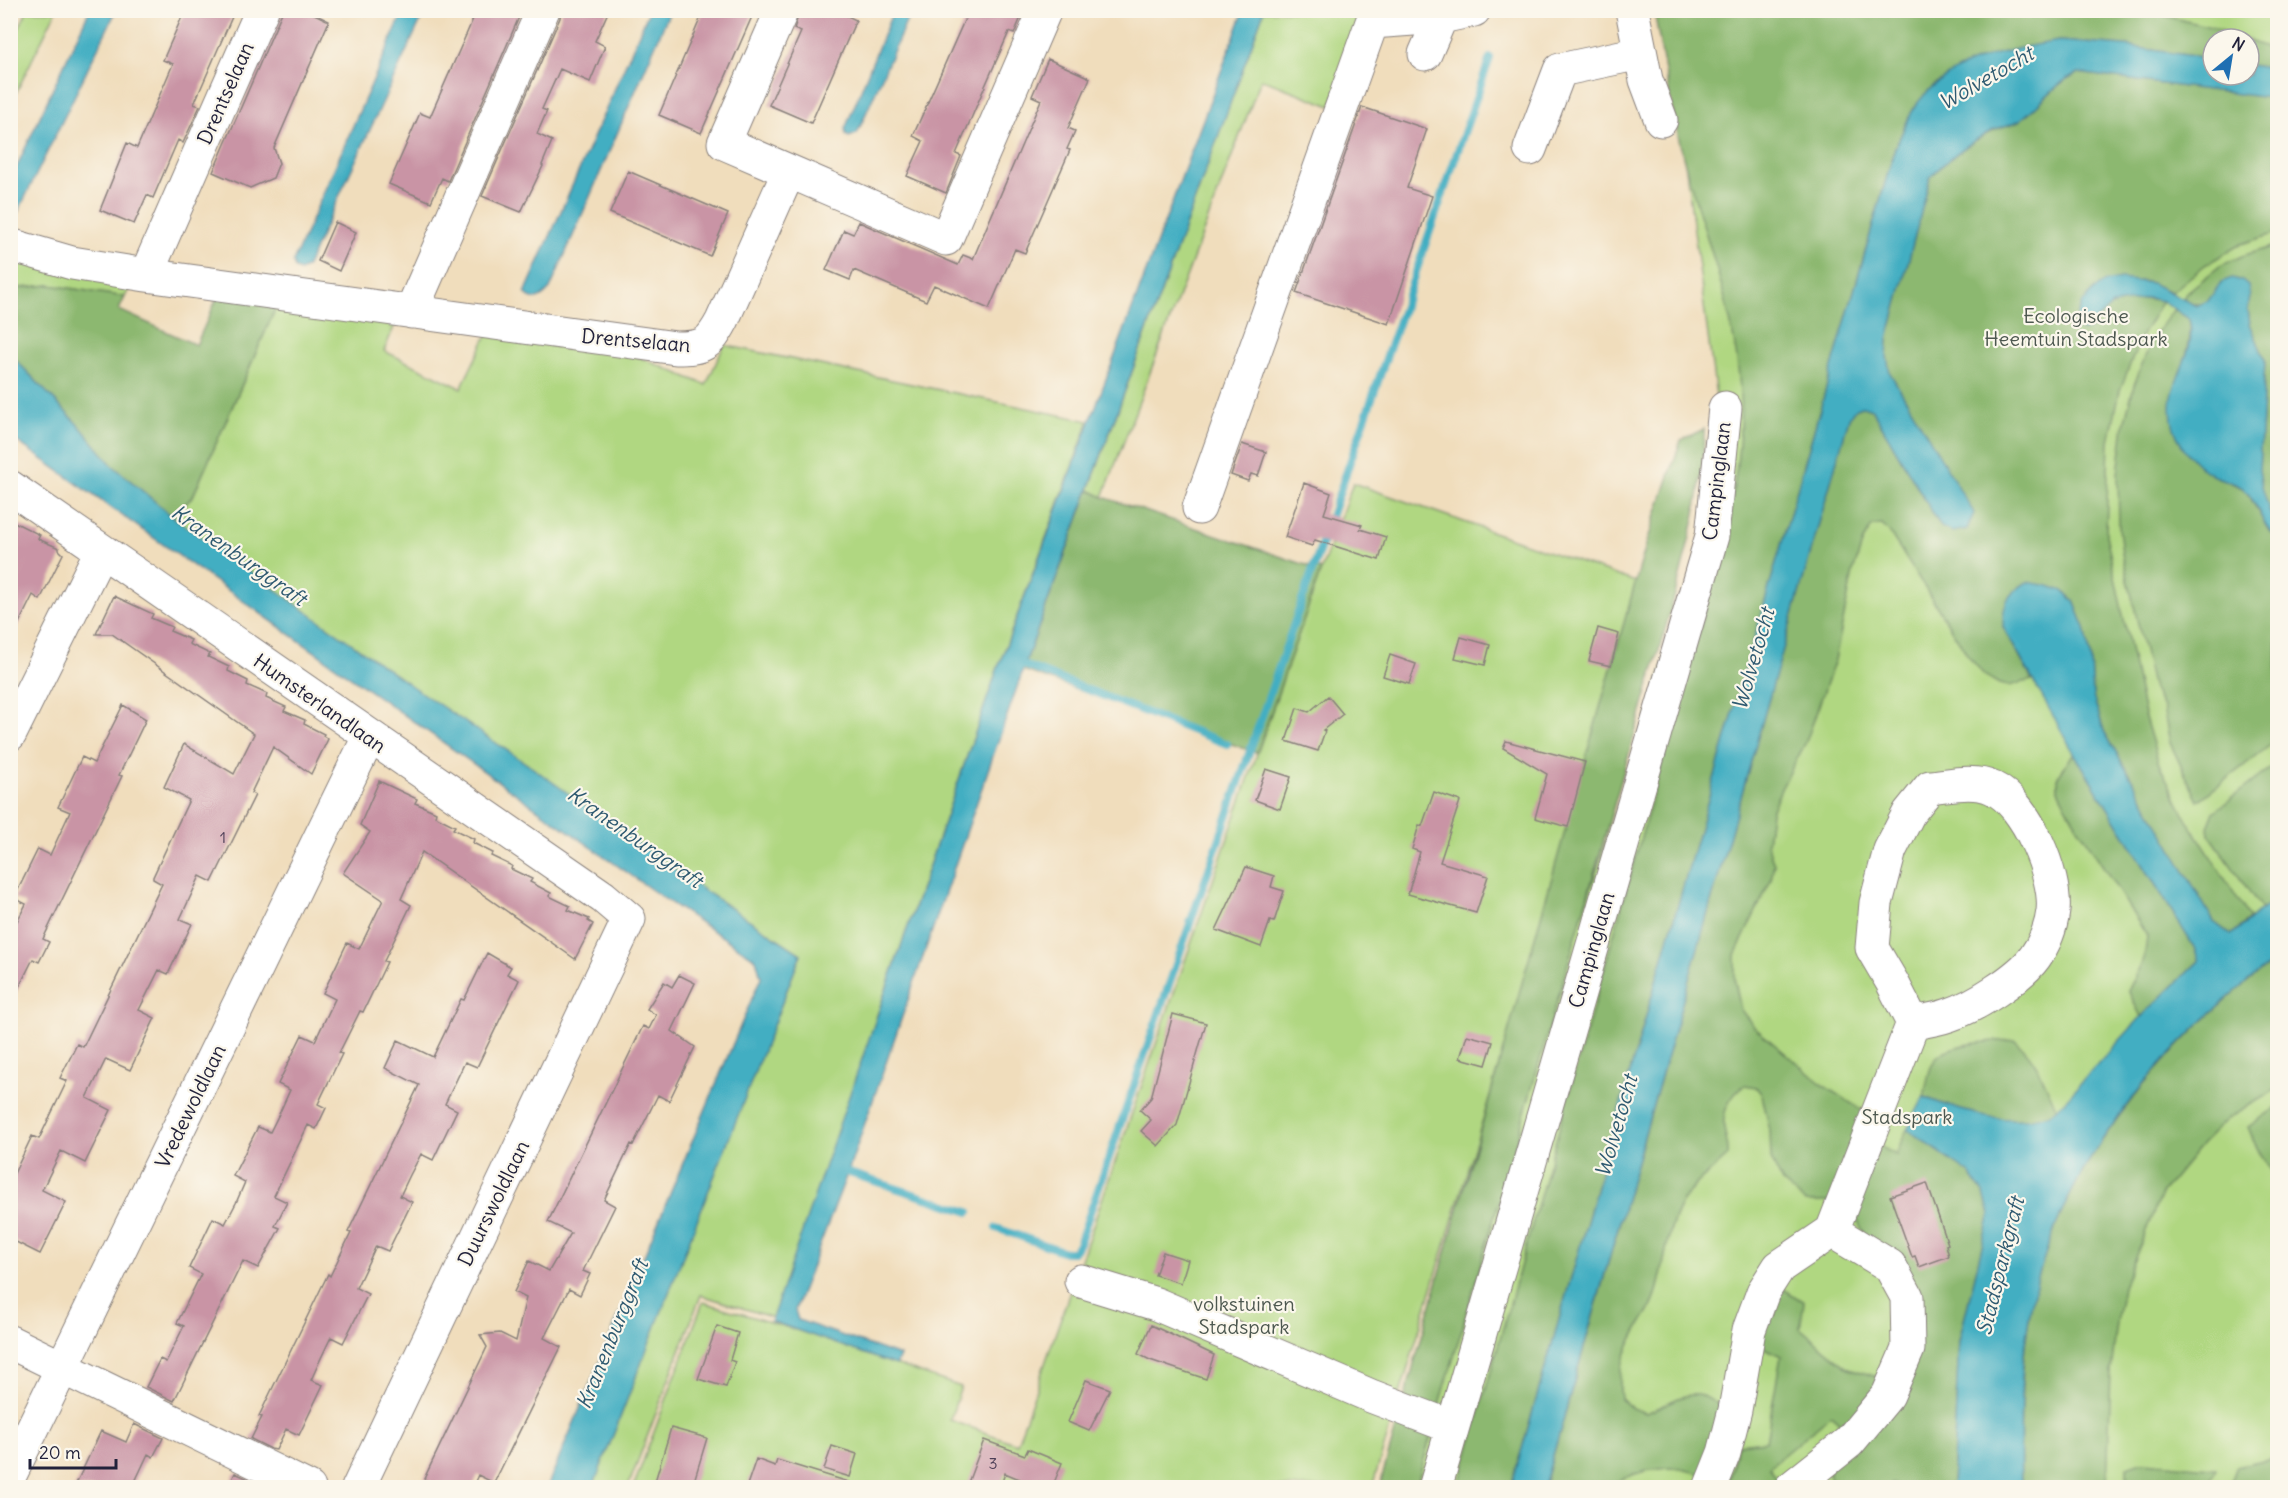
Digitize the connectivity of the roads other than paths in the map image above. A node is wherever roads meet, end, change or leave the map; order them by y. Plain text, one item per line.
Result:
1 (262, 10) edge
2 (543, 10) edge
3 (782, 10) edge
4 (1045, 10) edge
5 (1474, 10) edge
6 (1632, 10) edge
7 (1441, 17) junction
8 (1640, 53) junction
9 (1425, 54) dead end
10 (1661, 120) dead end
11 (1530, 149) dead end
12 (789, 171) junction
13 (10, 245) edge
14 (146, 275) junction
15 (411, 312) junction
16 (1725, 408) dead end
17 (10, 487) edge
18 (1199, 508) dead end
19 (101, 551) junction
20 (10, 734) edge
21 (369, 736) junction
22 (629, 919) joint
23 (1913, 1023) junction
24 (1832, 1231) junction
25 (1081, 1281) dead end
26 (10, 1342) edge
27 (64, 1368) junction
28 (1452, 1427) junction
29 (10, 1475) edge
30 (309, 1488) edge
31 (358, 1488) edge
32 (1435, 1488) edge
33 (1710, 1488) edge
34 (1791, 1488) edge

1 - 14 street, Drentselaan
2 - 15 street
3 - 12 street
4 - 12 street
5 - 7 street
6 - 8 street
7 - 9 street
7 - 18 street
8 - 10 street
8 - 11 street
12 - 15 street, Drentselaan
13 - 14 street, Drentselaan
14 - 15 street, Drentselaan
16 - 28 street, Campinglaan
17 - 19 street, Humsterlandlaan
19 - 20 street
19 - 21 street, Humsterlandlaan
21 - 22 street, Humsterlandlaan
21 - 27 street, Vredewoldlaan
22 - 31 street, Duurswoldlaan
23 - 23 street
23 - 24 street
24 - 33 street
24 - 34 street
25 - 28 street
26 - 27 street
27 - 29 street, Vredewoldlaan
27 - 30 street
28 - 32 street, Campinglaan

